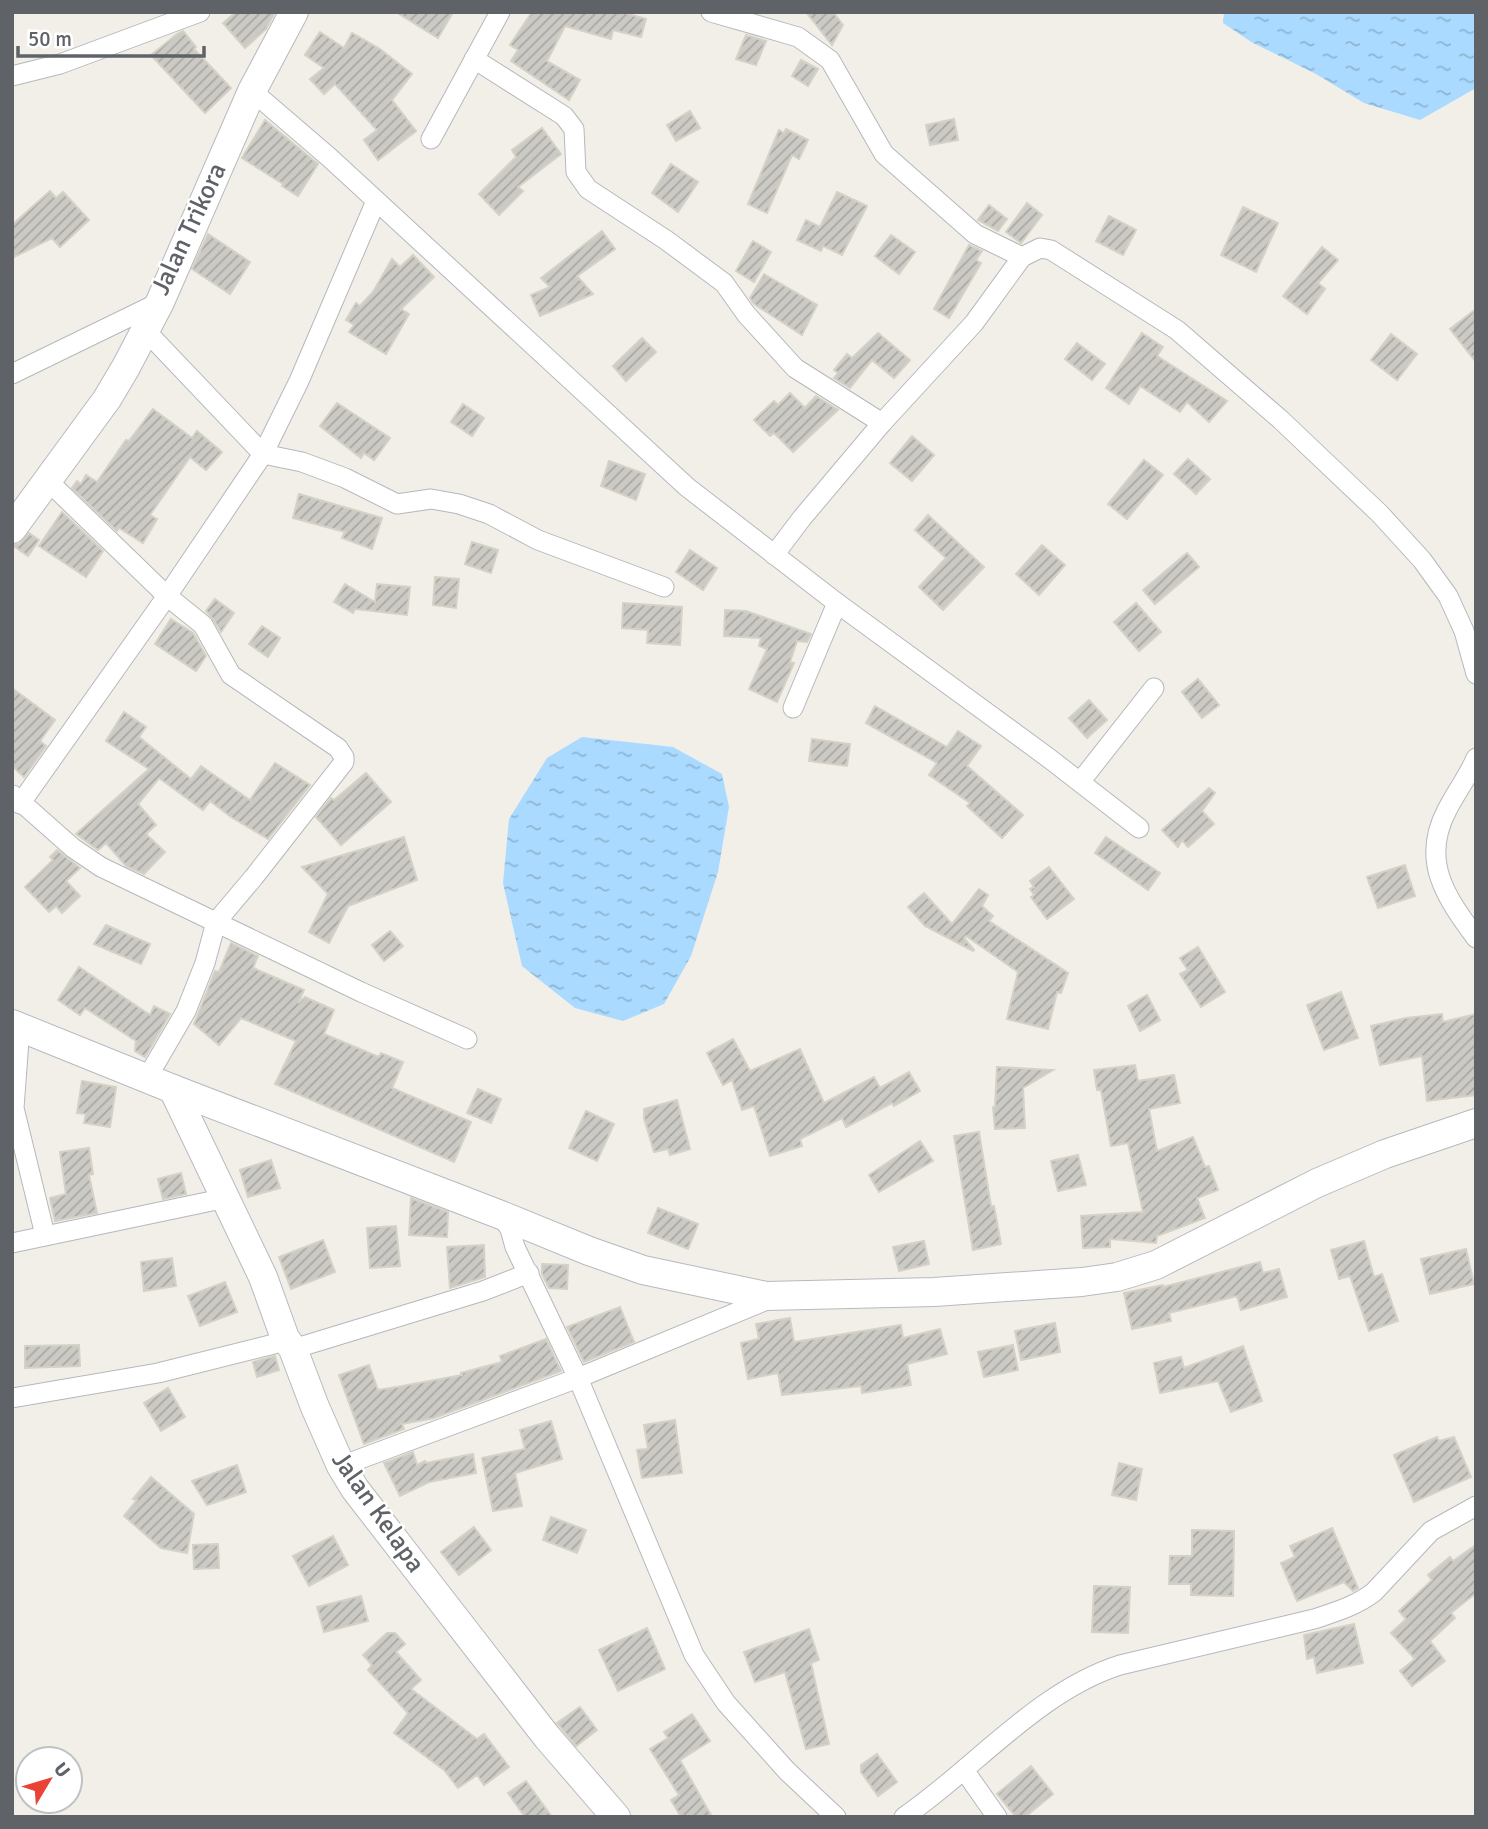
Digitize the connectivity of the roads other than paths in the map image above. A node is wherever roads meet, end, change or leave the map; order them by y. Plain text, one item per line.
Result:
1 (200, 12) edge
2 (294, 12) edge
3 (500, 12) edge
4 (711, 12) edge
5 (175, 16) edge
6 (474, 59) junction
7 (12, 76) edge
8 (252, 91) junction
9 (431, 139) dead end
10 (376, 201) junction
11 (1022, 257) junction
12 (160, 302) junction
13 (145, 330) junction
14 (12, 373) edge
15 (883, 423) junction
16 (263, 454) junction
17 (48, 481) junction
18 (12, 529) edge
19 (774, 555) junction
20 (664, 587) dead end
21 (167, 596) junction
22 (836, 603) junction
23 (1476, 674) edge
24 (1154, 688) dead end
25 (793, 708) dead end
26 (1476, 758) edge
27 (1080, 782) junction
28 (16, 799) edge
29 (1139, 828) dead end
30 (216, 922) junction
31 (1476, 938) edge
32 (16, 1025) edge
33 (467, 1039) dead end
34 (147, 1078) junction
35 (173, 1089) junction
36 (1476, 1123) edge
37 (226, 1198) junction
38 (501, 1215) junction
39 (46, 1235) junction
40 (12, 1243) edge
41 (529, 1273) junction
42 (775, 1296) junction
43 (289, 1343) junction
44 (578, 1378) junction
45 (12, 1398) edge
46 (341, 1466) junction
47 (1476, 1506) edge
48 (964, 1770) junction
49 (617, 1817) edge
50 (836, 1817) edge
51 (904, 1817) edge
52 (997, 1817) edge

1 - 5 street
2 - 8 street, Jalan Trikora
3 - 6 street
4 - 11 street
5 - 7 street
6 - 9 street
6 - 15 street
8 - 10 street
8 - 12 street, Jalan Trikora
10 - 16 street
10 - 19 street
11 - 15 street
11 - 23 street
12 - 13 street
12 - 14 street, Jalan Trikora
13 - 16 street
13 - 17 street
15 - 19 street
16 - 20 street
16 - 21 street
17 - 18 street
17 - 21 street
19 - 22 street
21 - 28 street
21 - 30 street
22 - 25 street
22 - 27 street
24 - 27 street
26 - 31 street
27 - 29 street
28 - 30 street
30 - 33 street
30 - 34 street
32 - 34 street
32 - 39 street
34 - 35 street
35 - 37 street, Jalan Kelapa
35 - 38 street
36 - 42 street
37 - 39 street
37 - 43 street, Jalan Kelapa
38 - 41 street
38 - 42 street
39 - 40 street
41 - 43 street
41 - 44 street
42 - 44 street
43 - 45 street
43 - 46 street, Jalan Kelapa
44 - 46 street
44 - 50 street
46 - 49 street, Jalan Kelapa
47 - 48 street
48 - 51 street
48 - 52 street

